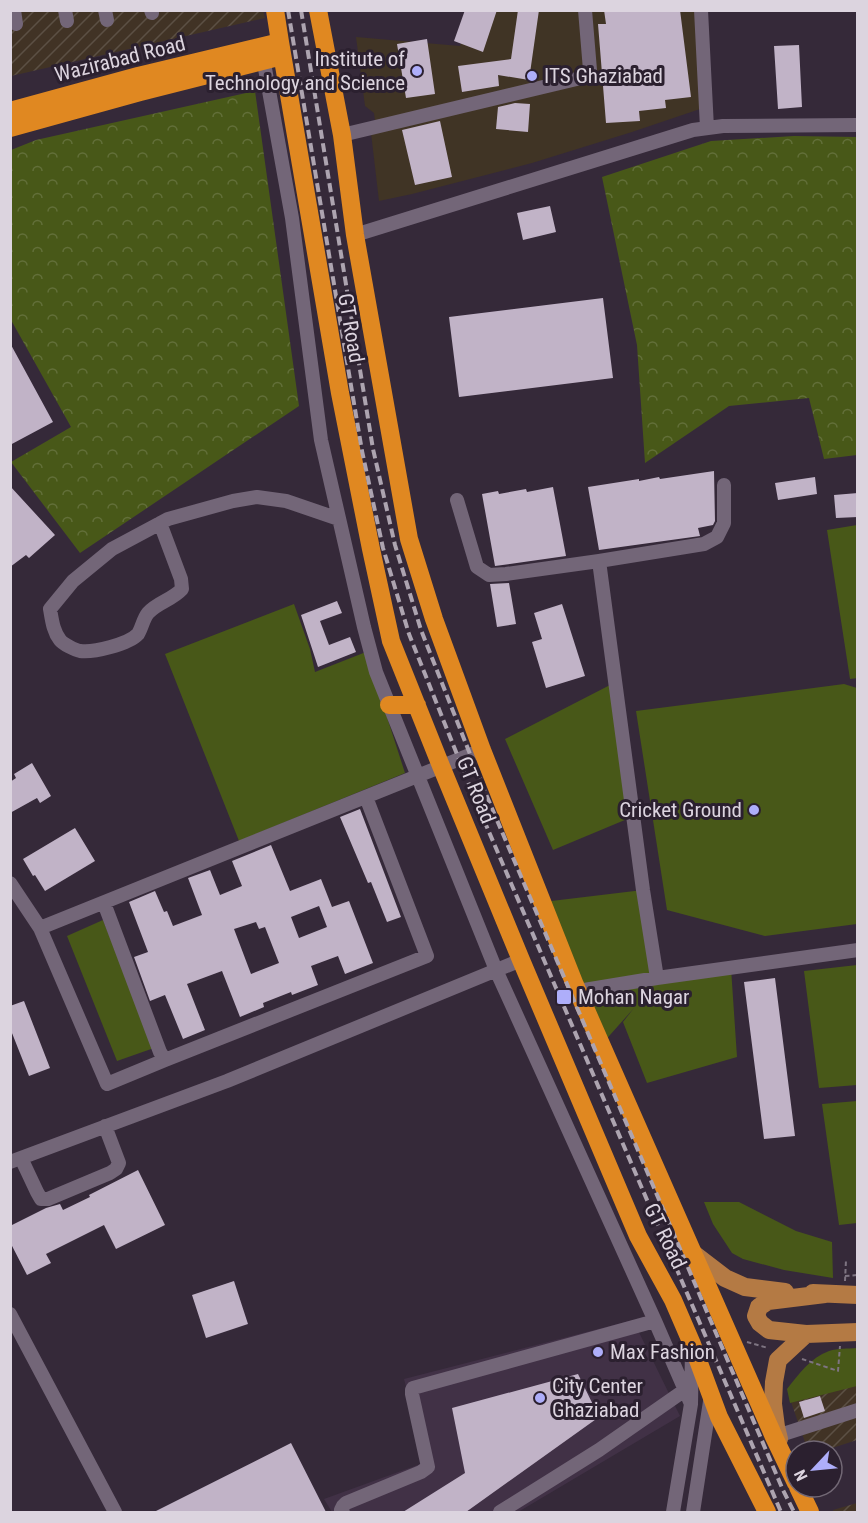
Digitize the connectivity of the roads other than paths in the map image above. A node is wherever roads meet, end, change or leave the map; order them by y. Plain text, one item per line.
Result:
1 (275, 10) edge
2 (318, 10) edge
3 (585, 10) edge
4 (701, 10) edge
5 (281, 49) junction
6 (262, 54) junction
7 (10, 111) edge
8 (858, 125) edge
9 (10, 128) edge
10 (708, 128) junction
11 (342, 135) junction
12 (355, 235) junction
13 (724, 485) dead end
14 (457, 500) dead end
15 (339, 519) junction
16 (160, 523) junction
17 (599, 561) junction
18 (389, 705) junction
19 (417, 705) junction
20 (482, 750) junction
21 (441, 766) junction
22 (417, 776) junction
23 (366, 797) junction
24 (10, 883) edge
25 (104, 903) junction
26 (40, 928) junction
27 (858, 950) edge
28 (521, 960) junction
29 (496, 970) junction
30 (657, 978) junction
31 (578, 991) junction
32 (165, 1060) junction
33 (105, 1126) junction
34 (604, 1155) junction
35 (16, 1160) edge
36 (584, 1164) junction
37 (695, 1256) junction
38 (825, 1293) junction
39 (858, 1295) edge
40 (10, 1314) edge
41 (655, 1321) junction
42 (858, 1332) edge
43 (806, 1334) junction
44 (692, 1344) junction
45 (685, 1390) junction
46 (711, 1393) junction
47 (691, 1404) junction
48 (858, 1410) edge
49 (776, 1436) junction
50 (784, 1455) edge
51 (115, 1512) edge
52 (342, 1512) edge
53 (500, 1512) edge
54 (673, 1512) edge
55 (693, 1512) edge
56 (767, 1512) edge

1 - 5 highway
2 - 11 highway, GT Road
3 - 11 street
4 - 10 street
5 - 6 highway, Wazirabad Road
5 - 19 highway, GT Road
6 - 7 highway, Wazirabad Road
6 - 9 highway, Wazirabad Road
6 - 15 street
8 - 10 street
10 - 12 street
11 - 12 highway, GT Road
12 - 20 highway, GT Road
13 - 17 street
14 - 17 street
15 - 16 street
15 - 18 street
16 - 16 street
17 - 30 street
18 - 19 highway
18 - 22 street
19 - 21 highway, GT Road
20 - 21 street
20 - 31 highway, GT Road
21 - 22 street
21 - 28 highway, GT Road
22 - 23 street
22 - 29 street
23 - 25 street
23 - 32 street
24 - 26 street
25 - 26 street
25 - 32 street
26 - 32 street
27 - 30 street
28 - 29 street
28 - 34 highway, GT Road
29 - 33 street
29 - 36 street
30 - 31 street
31 - 37 highway, GT Road
33 - 35 street
33 - 35 street
34 - 36 street
34 - 44 highway, GT Road
36 - 41 street
37 - 38 main road
37 - 49 highway, GT Road
38 - 39 main road
38 - 43 main road
40 - 51 street
41 - 45 street
41 - 52 street
42 - 43 main road
43 - 49 main road
44 - 46 highway, GT Road
44 - 47 street
45 - 47 street
45 - 53 street
46 - 55 street
46 - 56 highway, GT Road
47 - 54 street
48 - 49 street
49 - 50 highway, GT Road

